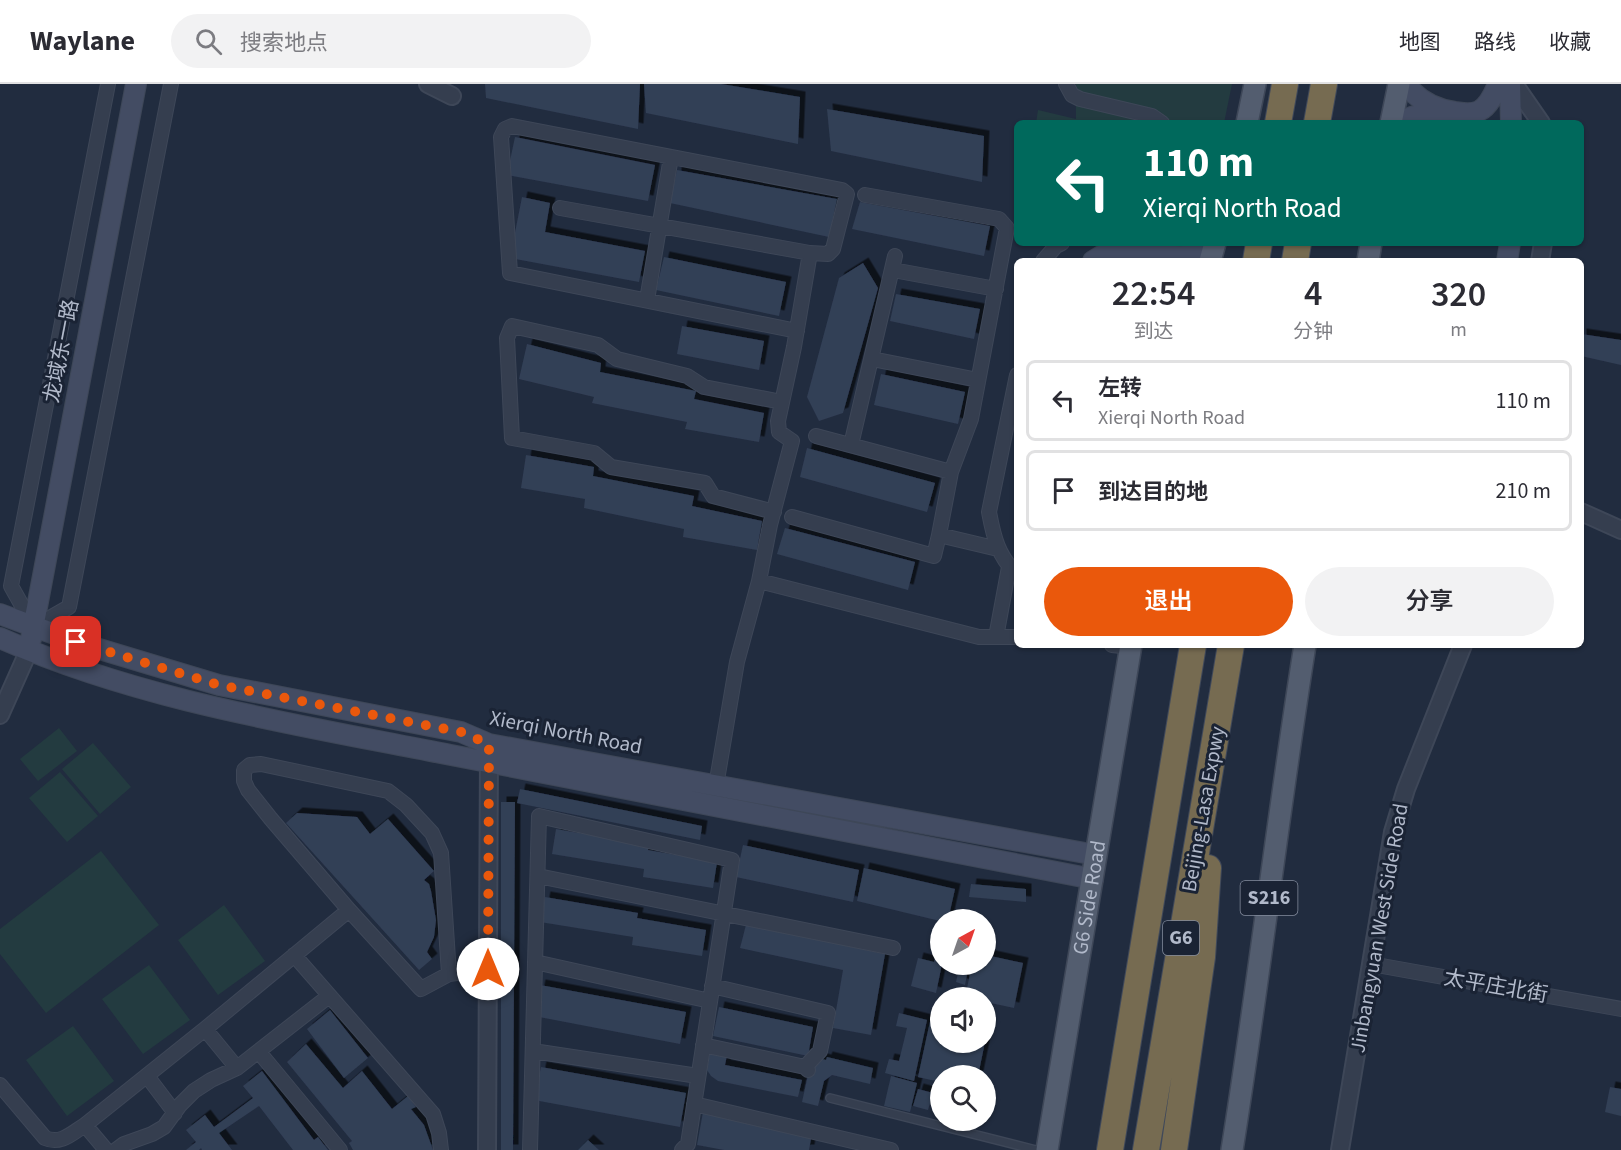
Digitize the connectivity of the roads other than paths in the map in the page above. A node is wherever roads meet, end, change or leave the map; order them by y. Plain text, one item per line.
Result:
1 (108, 84) edge
2 (136, 84) edge
3 (171, 84) edge
4 (428, 84) edge
5 (1066, 84) edge
6 (1255, 84) edge
7 (1285, 84) edge
8 (1324, 84) edge
9 (1399, 84) edge
10 (1406, 84) edge
11 (1498, 84) edge
12 (1512, 84) edge
13 (452, 96) dead end
14 (1158, 120) edge
15 (1248, 120) edge
16 (1279, 120) edge
17 (1318, 120) edge
18 (1392, 120) edge
19 (1406, 120) edge
20 (1460, 120) edge
21 (1498, 120) edge
22 (1511, 120) edge
23 (1539, 120) edge
24 (671, 157) junction
25 (865, 195) dead end
26 (560, 208) dead end
27 (659, 226) junction
28 (1056, 246) edge
29 (1207, 246) edge
30 (1168, 249) edge
31 (810, 253) junction
32 (896, 256) dead end
33 (1046, 258) edge
34 (1098, 258) edge
35 (893, 270) junction
36 (996, 289) junction
37 (647, 300) junction
38 (797, 331) junction
39 (872, 359) junction
40 (978, 380) junction
41 (1014, 390) edge
42 (782, 402) junction
43 (816, 436) dead end
44 (851, 445) junction
45 (951, 472) junction
46 (774, 512) junction
47 (1584, 513) edge
48 (792, 517) dead end
49 (1621, 531) edge
50 (939, 535) junction
51 (998, 549) junction
52 (1013, 571) edge
53 (759, 581) junction
54 (0, 614) edge
55 (34, 627) junction
56 (996, 637) junction
57 (1014, 637) edge
58 (0, 638) edge
59 (1125, 648) edge
60 (1230, 648) edge
61 (1305, 648) edge
62 (1462, 648) edge
63 (29, 651) junction
64 (1190, 660) edge
65 (0, 715) edge
66 (1217, 727) junction
67 (489, 753) junction
68 (716, 786) junction
69 (1096, 855) junction
70 (538, 876) junction
71 (1092, 879) junction
72 (349, 910) junction
73 (724, 914) junction
74 (893, 948) dead end
75 (294, 956) junction
76 (535, 962) junction
77 (1371, 964) junction
78 (488, 969) junction
79 (448, 974) junction
80 (712, 986) junction
81 (329, 996) junction
82 (710, 1001) junction
83 (1621, 1009) edge
84 (206, 1029) junction
85 (703, 1045) junction
86 (1126, 1049) junction
87 (533, 1051) junction
88 (259, 1052) junction
89 (237, 1068) junction
90 (147, 1076) junction
91 (698, 1076) junction
92 (0, 1085) edge
93 (830, 1098) dead end
94 (694, 1104) junction
95 (175, 1113) junction
96 (85, 1125) junction
97 (106, 1150) edge
98 (116, 1150) edge
99 (340, 1150) edge
100 (441, 1150) edge
101 (487, 1150) edge
102 (530, 1150) edge
103 (682, 1150) edge
104 (891, 1150) edge
105 (1036, 1150) edge
106 (1047, 1150) edge
107 (1091, 1150) edge
108 (1110, 1150) edge
109 (1146, 1150) edge
110 (1174, 1150) edge
111 (1232, 1150) edge
112 (1341, 1150) edge

1 - 55 street
2 - 55 main road, 龙域东一路
3 - 55 street
4 - 13 street
5 - 14 street
6 - 15 main road
7 - 16 highway
8 - 17 highway
9 - 18 main road
10 - 11 main road
11 - 21 main road
12 - 22 main road
12 - 23 street
19 - 20 main road
24 - 27 street
24 - 31 street
24 - 37 street
25 - 36 street
26 - 27 street
27 - 31 street
27 - 37 street
28 - 33 street
29 - 30 main road
30 - 34 main road
31 - 38 street
32 - 35 street
35 - 36 street
35 - 39 street
36 - 40 street
37 - 38 street
38 - 42 street
39 - 40 street
39 - 44 street
40 - 45 street
41 - 51 street
42 - 46 street
42 - 46 street
43 - 44 street
44 - 45 street
45 - 50 street
46 - 53 street
47 - 49 street
48 - 50 street
50 - 51 street
51 - 52 street
52 - 56 street
53 - 56 street
53 - 68 street
54 - 55 main road, Xierqi North Road
55 - 63 main road, 龙域东一路
55 - 67 main road, Xierqi North Road
56 - 57 street
58 - 63 main road, Xierqi North Road
59 - 69 main road, G6 Side Road
60 - 66 highway, Beijing-Lasa Expwy / G6
61 - 111 main road, S216
62 - 77 street, Jinbangyuan West Side Road
63 - 65 street
63 - 67 main road, Xierqi North Road
64 - 86 highway, Beijing-Lasa Expwy / G6
66 - 109 highway, Beijing-Lasa Expwy / G6
66 - 110 highway
67 - 68 main road, Xierqi North Road
67 - 71 main road, Xierqi North Road
67 - 78 street
68 - 69 main road, Xierqi North Road
69 - 71 main road, G6 Side Road
70 - 73 street
70 - 73 street
70 - 76 street
71 - 106 main road, G6 Side Road
72 - 75 street
72 - 79 street
72 - 79 street
73 - 74 street
73 - 80 street
75 - 81 street
75 - 84 street
76 - 82 street
76 - 87 street
77 - 83 street, 太平庄北街
77 - 112 street, Jinbangyuan West Side Road
78 - 79 street
78 - 101 street
80 - 82 street
80 - 85 street
81 - 88 street
81 - 100 street
82 - 85 street
84 - 89 street
84 - 90 street
85 - 91 street
86 - 107 highway
86 - 108 highway, Beijing-Lasa Expwy / G6
87 - 91 street
87 - 102 street
88 - 89 street
88 - 99 street
89 - 95 street
90 - 95 street
90 - 96 street
91 - 94 street
92 - 96 street
93 - 105 lane
94 - 103 street
94 - 104 street
95 - 98 street
96 - 97 street

